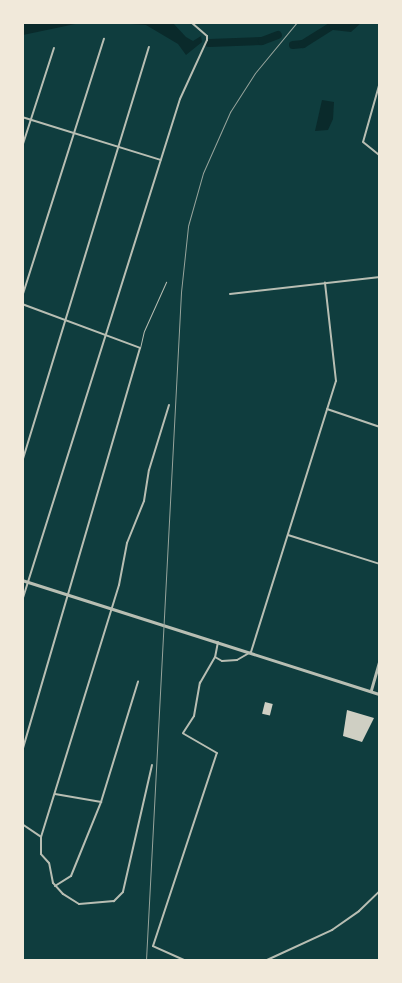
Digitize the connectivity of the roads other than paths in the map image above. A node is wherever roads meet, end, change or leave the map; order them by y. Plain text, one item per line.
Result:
1 (192, 22) edge
2 (104, 39) dead end
3 (149, 47) dead end
4 (54, 48) dead end
5 (380, 82) edge
6 (22, 117) edge
7 (31, 119) junction
8 (74, 132) junction
9 (117, 146) junction
10 (22, 147) edge
11 (380, 156) edge
12 (161, 160) junction
13 (380, 277) edge
14 (166, 282) dead end
15 (325, 283) junction
16 (230, 294) dead end
17 (22, 297) edge
18 (22, 304) edge
19 (67, 320) junction
20 (106, 336) junction
21 (140, 348) junction
22 (170, 405) dead end
23 (327, 409) junction
24 (380, 426) edge
25 (22, 462) edge
26 (288, 535) junction
27 (380, 564) edge
28 (22, 580) edge
29 (29, 582) junction
30 (69, 596) junction
31 (22, 601) edge
32 (112, 608) junction
33 (218, 642) junction
34 (251, 652) junction
35 (216, 656) junction
36 (380, 658) edge
37 (138, 682) dead end
38 (371, 690) junction
39 (380, 694) edge
40 (22, 751) edge
41 (152, 765) dead end
42 (55, 794) junction
43 (101, 802) junction
44 (22, 824) edge
45 (41, 838) junction
46 (55, 886) junction
47 (380, 891) edge
48 (184, 960) edge
49 (267, 960) edge

1 - 12 street
2 - 8 street
3 - 9 street
4 - 7 street
5 - 11 street
6 - 7 street
7 - 8 street
7 - 10 street
8 - 9 street
8 - 17 street
9 - 12 street
9 - 19 street
12 - 20 street
13 - 15 street
14 - 21 lane
15 - 16 street
15 - 23 street
18 - 19 street
19 - 20 street
19 - 25 street
20 - 21 street
20 - 29 street
21 - 30 street
22 - 32 street
23 - 24 street
23 - 26 street
26 - 27 street
26 - 34 street
28 - 29 street
29 - 30 street
29 - 31 street
30 - 32 street
30 - 40 street
32 - 33 street
32 - 42 street
33 - 34 street
33 - 35 street
34 - 35 street
34 - 38 street
35 - 48 street
36 - 38 street
37 - 43 street
38 - 39 street
41 - 46 street
42 - 43 street
42 - 45 street
43 - 46 street
44 - 45 street
45 - 46 street
47 - 49 street

